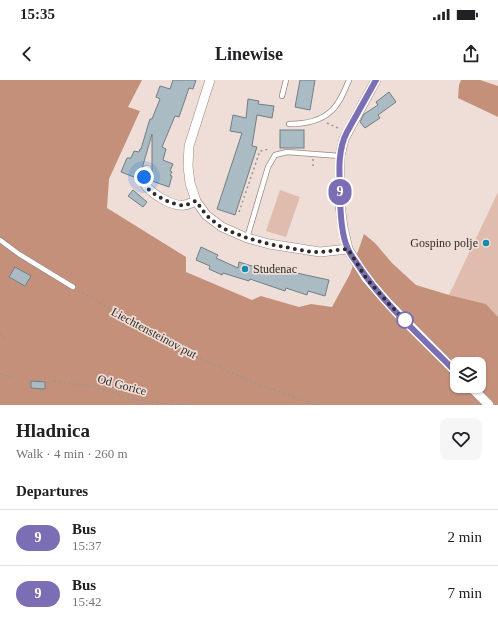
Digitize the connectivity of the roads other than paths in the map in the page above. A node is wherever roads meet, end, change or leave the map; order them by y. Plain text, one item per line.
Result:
1 (210, 80) edge
2 (286, 80) edge
3 (349, 80) edge
4 (376, 80) edge
5 (282, 96) dead end
6 (289, 124) dead end
7 (340, 156) junction
8 (146, 170) dead end
9 (196, 201) junction
10 (247, 238) junction
11 (0, 240) edge
12 (348, 249) junction
13 (73, 287) road end
14 (450, 366) edge
15 (477, 393) edge
16 (489, 405) edge

1 - 9 street
2 - 5 lane
3 - 6 lane
4 - 7 street
7 - 10 lane
7 - 12 street
8 - 9 street
9 - 10 street
10 - 12 street
11 - 13 lane
12 - 14 street
15 - 16 street

